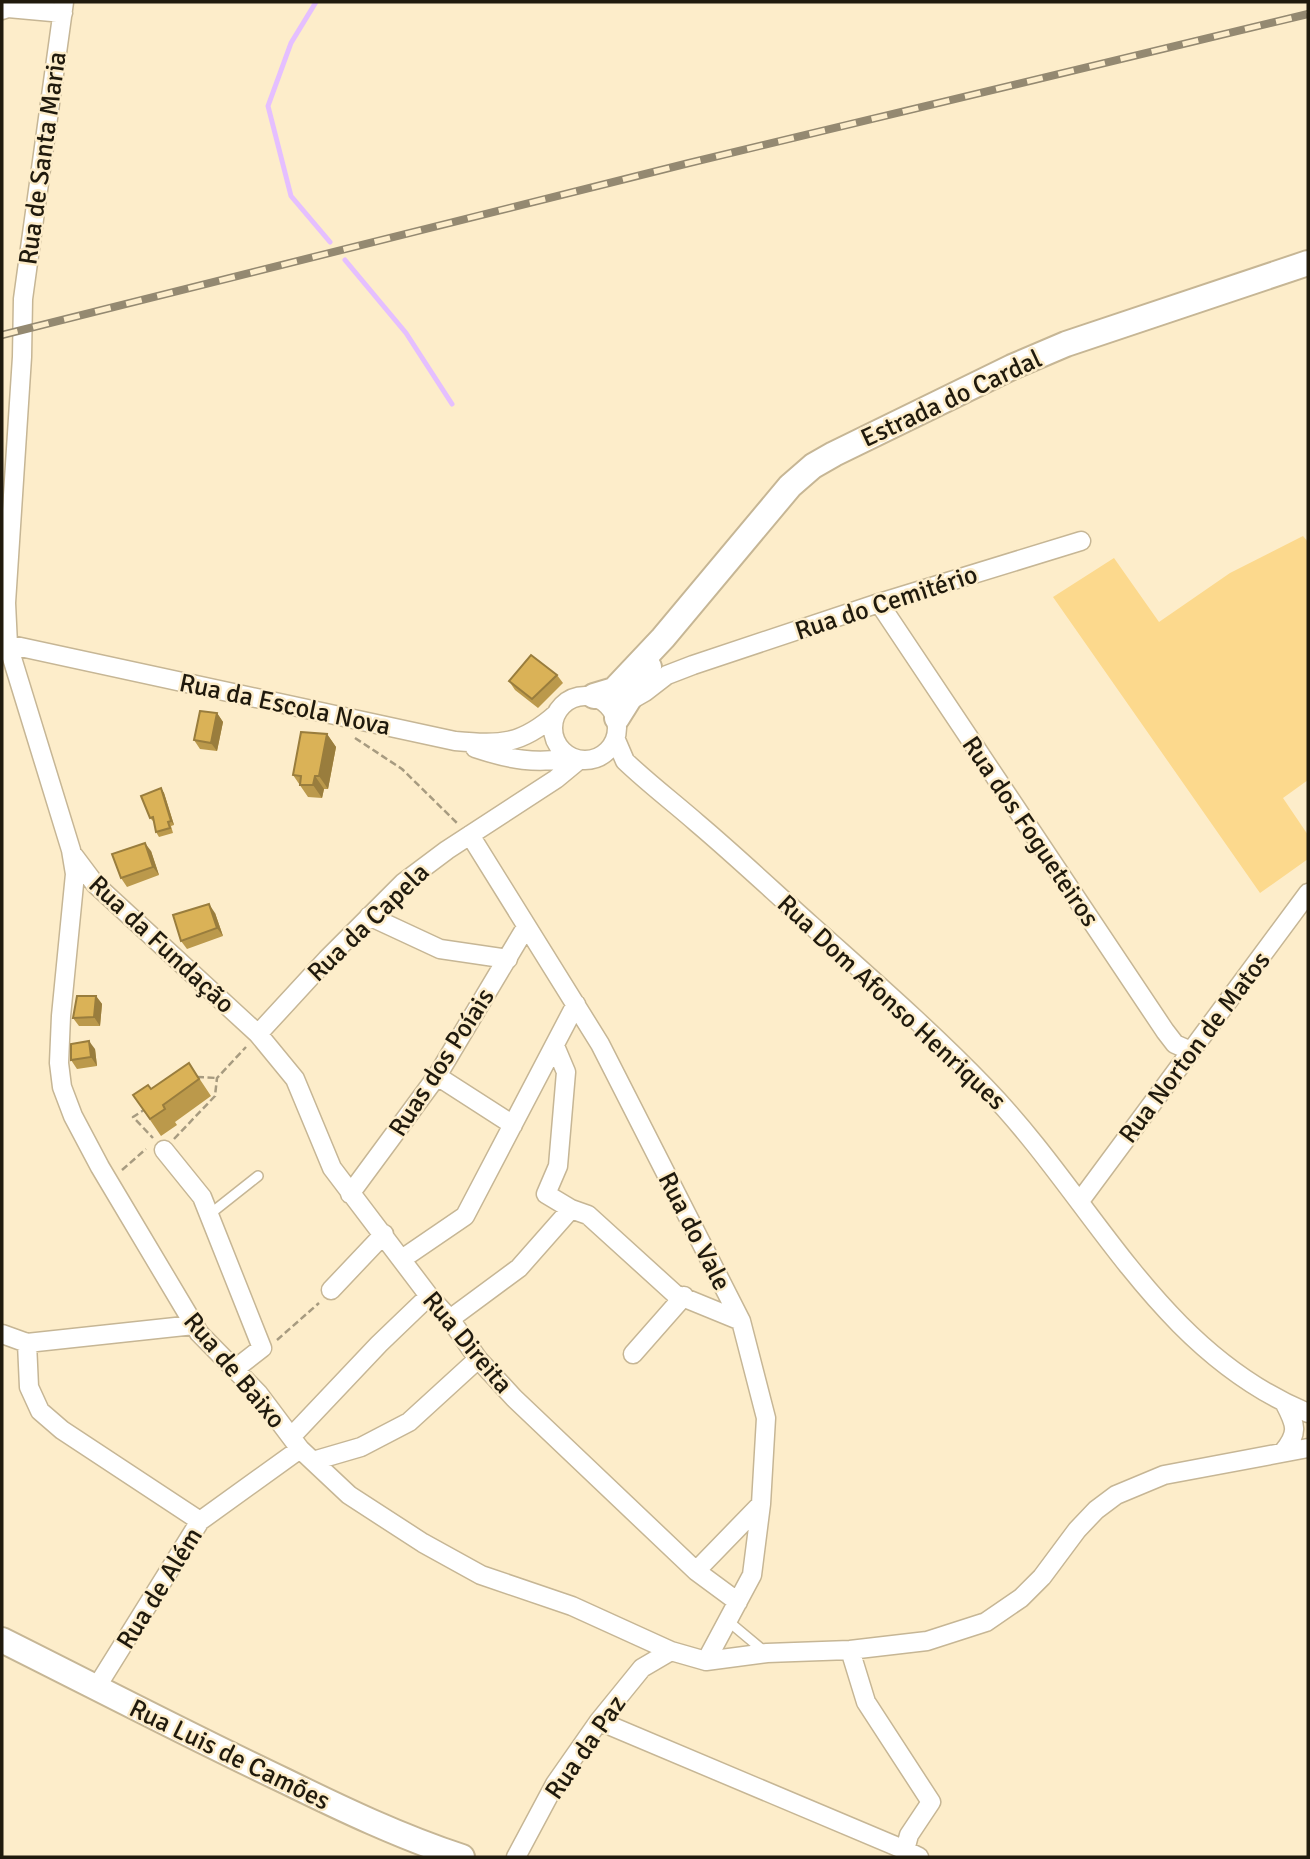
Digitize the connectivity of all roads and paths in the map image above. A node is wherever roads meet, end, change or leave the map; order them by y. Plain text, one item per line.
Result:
1 (63, 8) edge
2 (2, 10) edge
3 (1308, 263) edge
4 (1081, 541) dead end
5 (879, 603) junction
6 (663, 638) junction
7 (5, 644) edge
8 (693, 665) junction
9 (556, 714) junction
10 (330, 715) junction
11 (614, 715) junction
12 (455, 741) junction
13 (579, 759) junction
14 (542, 762) junction
15 (640, 775) junction
16 (526, 800) junction
17 (470, 835) junction
18 (71, 850) junction
19 (1308, 893) edge
20 (369, 916) junction
21 (526, 927) junction
22 (508, 959) junction
23 (576, 1004) junction
24 (258, 1034) junction
25 (555, 1046) junction
26 (1191, 1051) junction
27 (437, 1076) junction
28 (197, 1077) edge
29 (217, 1078) junction
30 (150, 1106) edge
31 (513, 1125) junction
32 (155, 1147) junction
33 (258, 1176) dead end
34 (109, 1182) junction
35 (350, 1194) junction
36 (1080, 1201) junction
37 (571, 1209) junction
38 (210, 1214) junction
39 (384, 1234) junction
40 (402, 1259) junction
41 (331, 1290) joint
42 (429, 1296) junction
43 (684, 1296) junction
44 (450, 1319) junction
45 (741, 1321) junction
46 (194, 1325) junction
47 (2, 1334) edge
48 (27, 1343) junction
49 (262, 1348) junction
50 (633, 1354) dead end
51 (478, 1359) junction
52 (235, 1369) junction
53 (1284, 1404) junction
54 (1308, 1413) edge
55 (1308, 1448) edge
56 (301, 1449) junction
57 (1283, 1452) junction
58 (761, 1504) junction
59 (200, 1521) junction
60 (696, 1571) junction
61 (738, 1602) junction
62 (728, 1621) junction
63 (2, 1640) edge
64 (850, 1650) junction
65 (671, 1651) junction
66 (767, 1653) junction
67 (706, 1661) junction
68 (96, 1688) junction
69 (599, 1721) junction
70 (912, 1854) edge
71 (462, 1857) edge
72 (516, 1857) edge

1 - 2 street
1 - 7 street, Rua de Santa Maria
3 - 6 street, Estrada do Cardal
4 - 5 street, Rua do Cemitério
5 - 8 street, Rua do Cemitério
5 - 26 street, Rua dos Fogueteiros
6 - 11 street, Estrada do Cardal
6 - 11 street, Estrada do Cardal
7 - 10 street, Rua da Escola Nova
7 - 18 street, Rua de Santa Maria
8 - 11 street, Rua do Cemitério
8 - 11 street, Rua do Cemitério
9 - 11 street
9 - 12 street, Rua da Escola Nova
9 - 13 street
10 - 12 street, Rua da Escola Nova
10 - 17 path
11 - 13 street
11 - 15 street, Rua Dom Afonso Henriques
12 - 14 street
13 - 14 street
13 - 15 street, Rua Dom Afonso Henriques
13 - 16 street, Rua da Capela
14 - 16 street, Rua da Capela
15 - 36 street, Rua Dom Afonso Henriques
16 - 17 street, Rua da Capela
17 - 20 street, Rua da Capela
17 - 21 street, Rua do Vale
18 - 24 street, Rua da Fundação
18 - 34 street, Rua de Baixo
19 - 26 street, Rua Norton de Matos
20 - 22 street
20 - 24 street, Rua da Capela
21 - 22 street, Ruas dos Poíais
21 - 23 street, Rua do Vale
22 - 27 street, Ruas dos Poíais
23 - 25 street
23 - 45 street, Rua do Vale
24 - 29 path
24 - 35 street, Rua Direita
25 - 31 street
25 - 37 street
26 - 36 street, Rua Norton de Matos
27 - 31 street
27 - 35 street, Ruas dos Poíais
28 - 29 path
29 - 32 path
30 - 32 path
31 - 40 street
32 - 34 path
32 - 38 street
33 - 38 lane
34 - 46 street, Rua de Baixo
35 - 39 street, Rua Direita
36 - 53 street, Rua Dom Afonso Henriques
37 - 43 street
37 - 44 street
38 - 49 street
39 - 40 street, Rua Direita
39 - 41 street
40 - 42 street, Rua Direita
41 - 49 path
42 - 44 street, Rua Direita
42 - 56 street
43 - 45 street
43 - 50 street
44 - 51 street, Rua Direita
45 - 58 street, Rua do Vale
46 - 48 street
46 - 52 street, Rua de Baixo
47 - 48 street
48 - 59 street
49 - 52 street
51 - 56 street
51 - 60 street, Rua Direita
52 - 56 street, Rua de Baixo
53 - 54 street, Rua Dom Afonso Henriques
53 - 57 street
55 - 57 street
56 - 59 street, Rua de Além
56 - 65 street, Rua de Baixo
57 - 64 street
58 - 60 street
58 - 61 street, Rua do Vale
59 - 68 street, Rua de Além
60 - 61 street, Rua Direita
61 - 62 street, Rua do Vale
62 - 66 lane
62 - 67 street, Rua do Vale
63 - 68 street, Rua Luis de Camões
64 - 66 street
64 - 70 street
65 - 67 street, Rua de Baixo
65 - 69 street, Rua da Paz
66 - 67 street
68 - 71 street, Rua Luis de Camões
69 - 70 street
69 - 72 street, Rua da Paz

